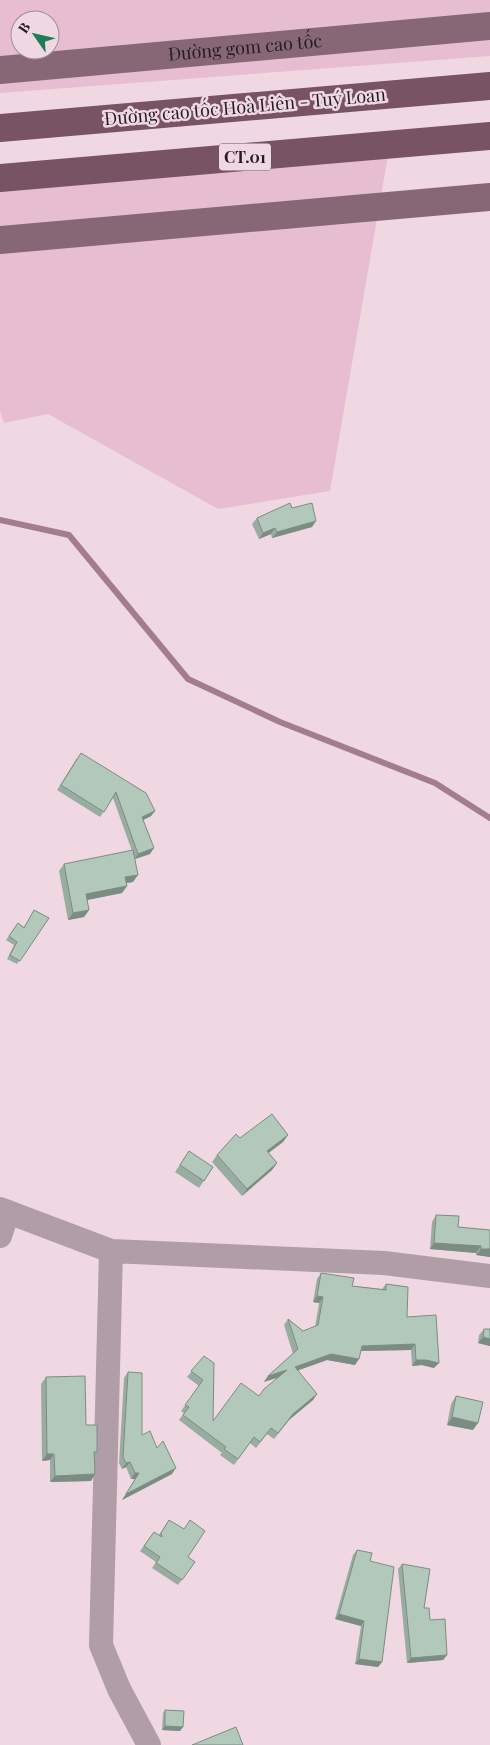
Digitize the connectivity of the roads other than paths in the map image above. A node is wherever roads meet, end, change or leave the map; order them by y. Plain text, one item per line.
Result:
1 (490, 26) edge
2 (0, 70) edge
3 (490, 86) edge
4 (0, 128) edge
5 (490, 136) edge
6 (0, 178) edge
7 (490, 197) edge
8 (0, 240) edge
9 (4, 1210) edge
10 (0, 1236) edge
11 (111, 1251) junction
12 (490, 1276) edge
13 (149, 1745) edge

1 - 2 main road, Đường gom cao tốc
3 - 4 highway, Đường cao tốc Hoà Liên - Tuý Loan
5 - 6 highway, CT.01
7 - 8 main road
9 - 10 street
9 - 11 street
11 - 12 street
11 - 13 street

